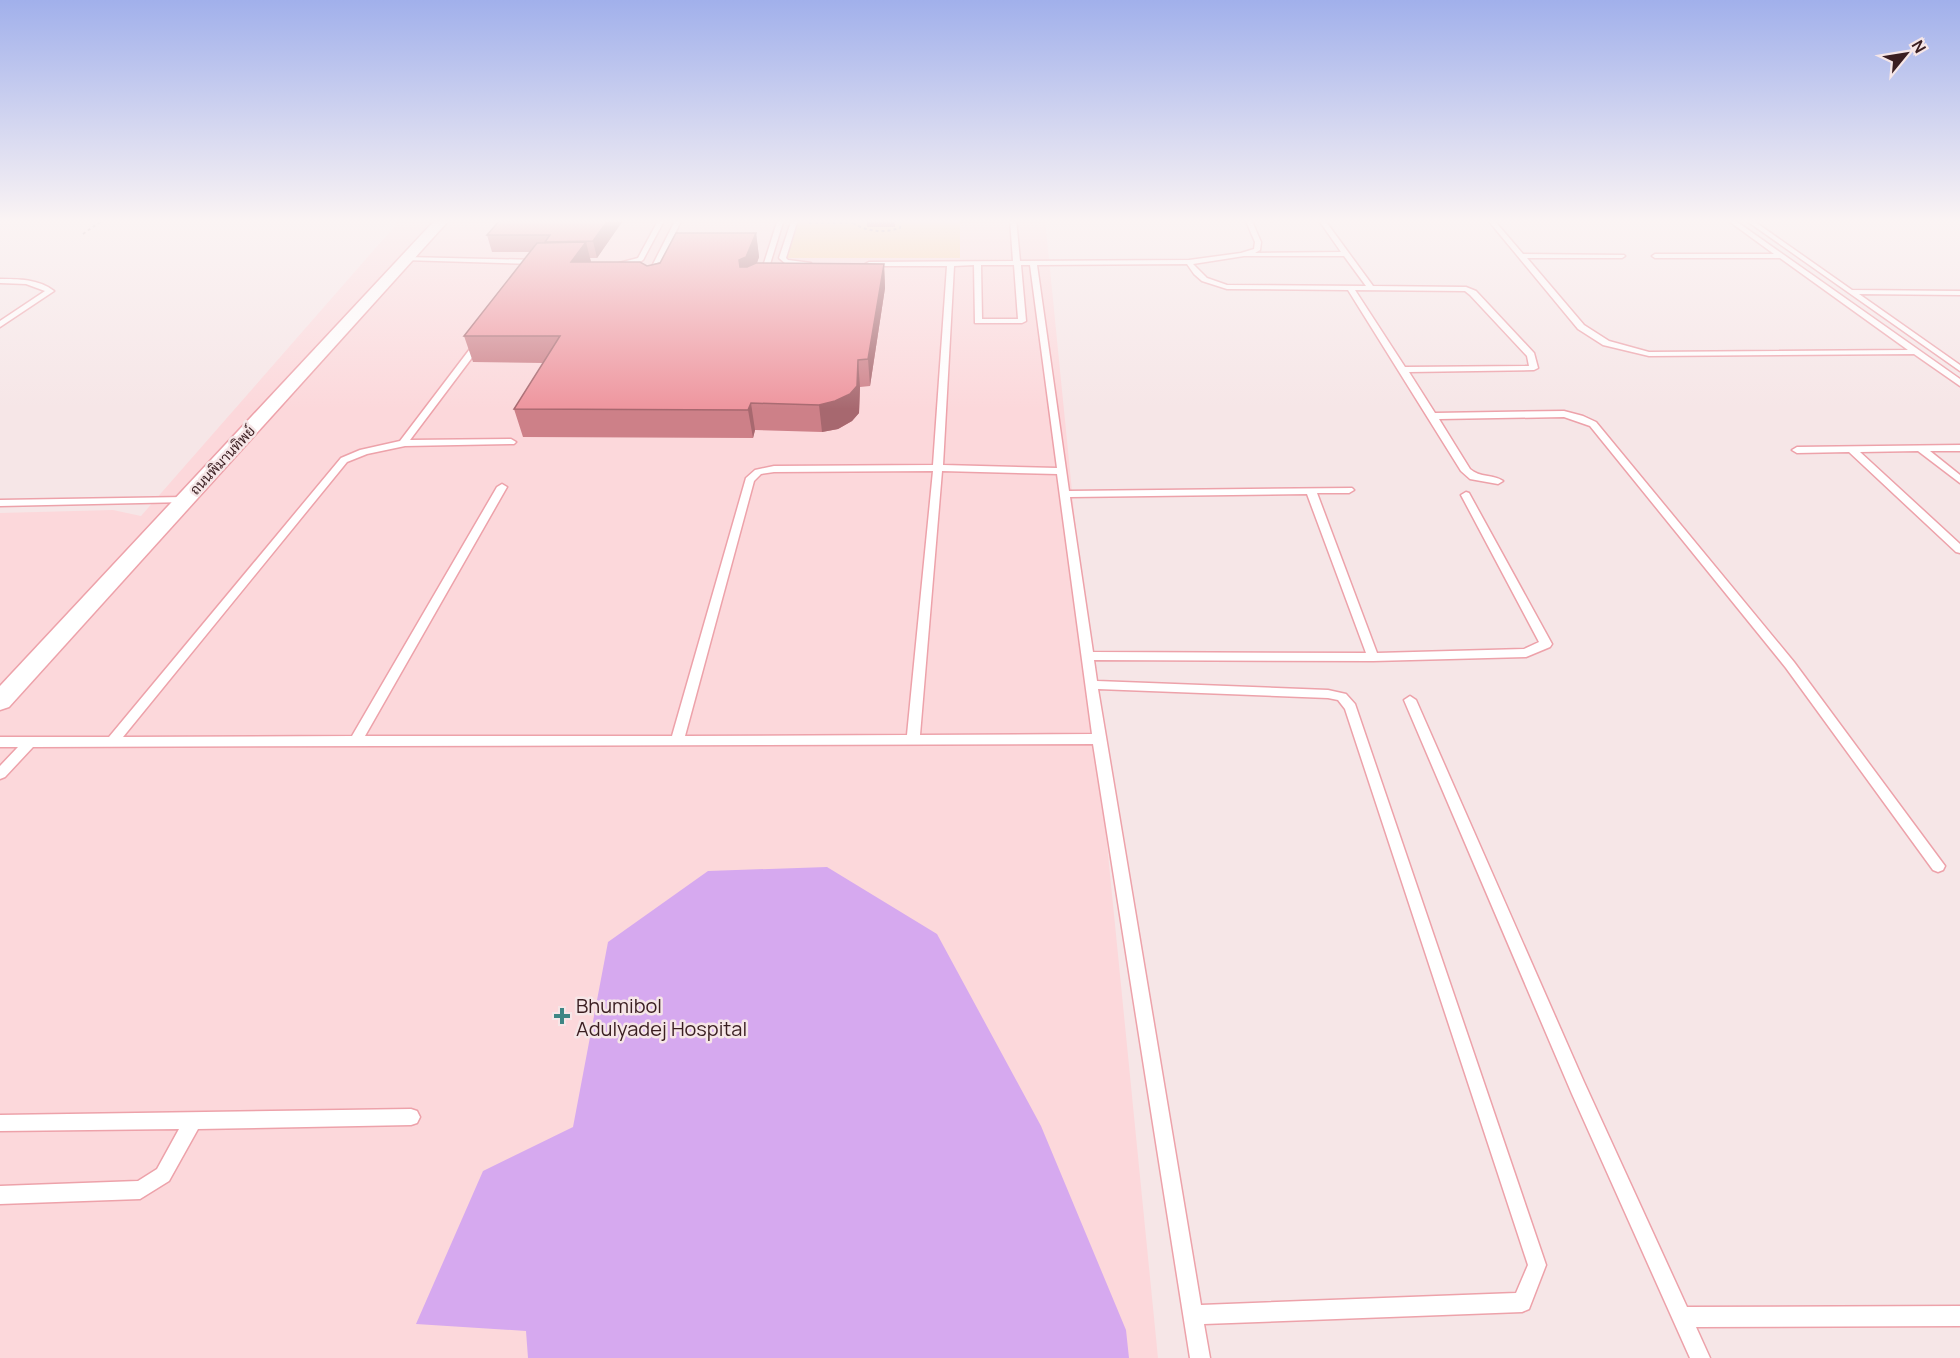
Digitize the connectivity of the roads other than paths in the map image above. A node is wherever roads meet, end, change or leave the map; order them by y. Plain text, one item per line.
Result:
1 (29, 282) edge
2 (385, 282) edge
3 (649, 282) edge
4 (760, 282) edge
5 (950, 282) edge
6 (977, 282) edge
7 (1019, 282) edge
8 (1035, 282) edge
9 (1209, 282) edge
10 (1367, 282) edge
11 (1543, 282) edge
12 (1818, 282) edge
13 (1838, 282) edge
14 (755, 286) edge
15 (655, 287) edge
16 (1350, 288) junction
17 (1371, 288) junction
18 (1852, 292) junction
19 (1960, 293) edge
20 (0, 325) edge
21 (485, 335) edge
22 (1917, 352) junction
23 (1960, 369) edge
24 (1403, 370) junction
25 (1960, 383) edge
26 (1432, 415) junction
27 (403, 442) junction
28 (512, 442) dead end
29 (1920, 448) junction
30 (1960, 448) edge
31 (1851, 449) junction
32 (1797, 450) dead end
33 (938, 468) junction
34 (1061, 471) junction
35 (1960, 480) edge
36 (1498, 481) dead end
37 (502, 487) dead end
38 (1349, 490) dead end
39 (1311, 491) junction
40 (1065, 494) junction
41 (1466, 495) dead end
42 (185, 500) junction
43 (0, 503) edge
44 (1960, 550) edge
45 (1088, 656) junction
46 (1373, 657) junction
47 (1092, 685) junction
48 (1410, 700) dead end
49 (0, 701) edge
50 (1100, 738) junction
51 (913, 739) junction
52 (677, 740) junction
53 (356, 741) junction
54 (0, 742) edge
55 (30, 742) junction
56 (112, 742) junction
57 (0, 774) edge
58 (1938, 866) dead end
59 (411, 1117) dead end
60 (193, 1120) junction
61 (0, 1123) edge
62 (0, 1195) edge
63 (1195, 1315) junction
64 (1960, 1316) edge
65 (1682, 1317) junction
66 (1200, 1358) edge
67 (1700, 1358) edge

1 - 20 lane
2 - 42 street, ถนนพิมานทิพย์
3 - 15 lane
4 - 14 lane
5 - 33 lane
6 - 7 lane
8 - 34 lane
9 - 16 lane
10 - 17 lane
11 - 22 lane
12 - 22 lane
13 - 18 lane
16 - 17 lane
16 - 24 lane
17 - 24 lane
18 - 19 lane
18 - 23 lane
21 - 27 lane
22 - 25 lane
24 - 26 lane
26 - 36 lane
26 - 58 lane
27 - 28 lane
27 - 56 lane
29 - 30 lane
29 - 31 lane
29 - 35 lane
31 - 32 lane
31 - 44 lane
33 - 34 lane
33 - 51 lane
33 - 52 lane
34 - 40 lane
37 - 53 lane
38 - 39 lane
39 - 40 lane
39 - 46 lane
40 - 45 lane
41 - 46 lane
42 - 43 lane
42 - 49 street, ถนนพิมานทิพย์
45 - 46 lane
45 - 47 lane
47 - 50 lane
47 - 63 lane
48 - 65 lane
50 - 51 lane
50 - 63 lane
51 - 52 lane
52 - 53 lane
53 - 56 lane
54 - 55 lane
55 - 56 lane
55 - 57 lane
59 - 60 lane
60 - 61 lane
60 - 62 lane
63 - 66 lane
64 - 65 lane
65 - 67 lane

